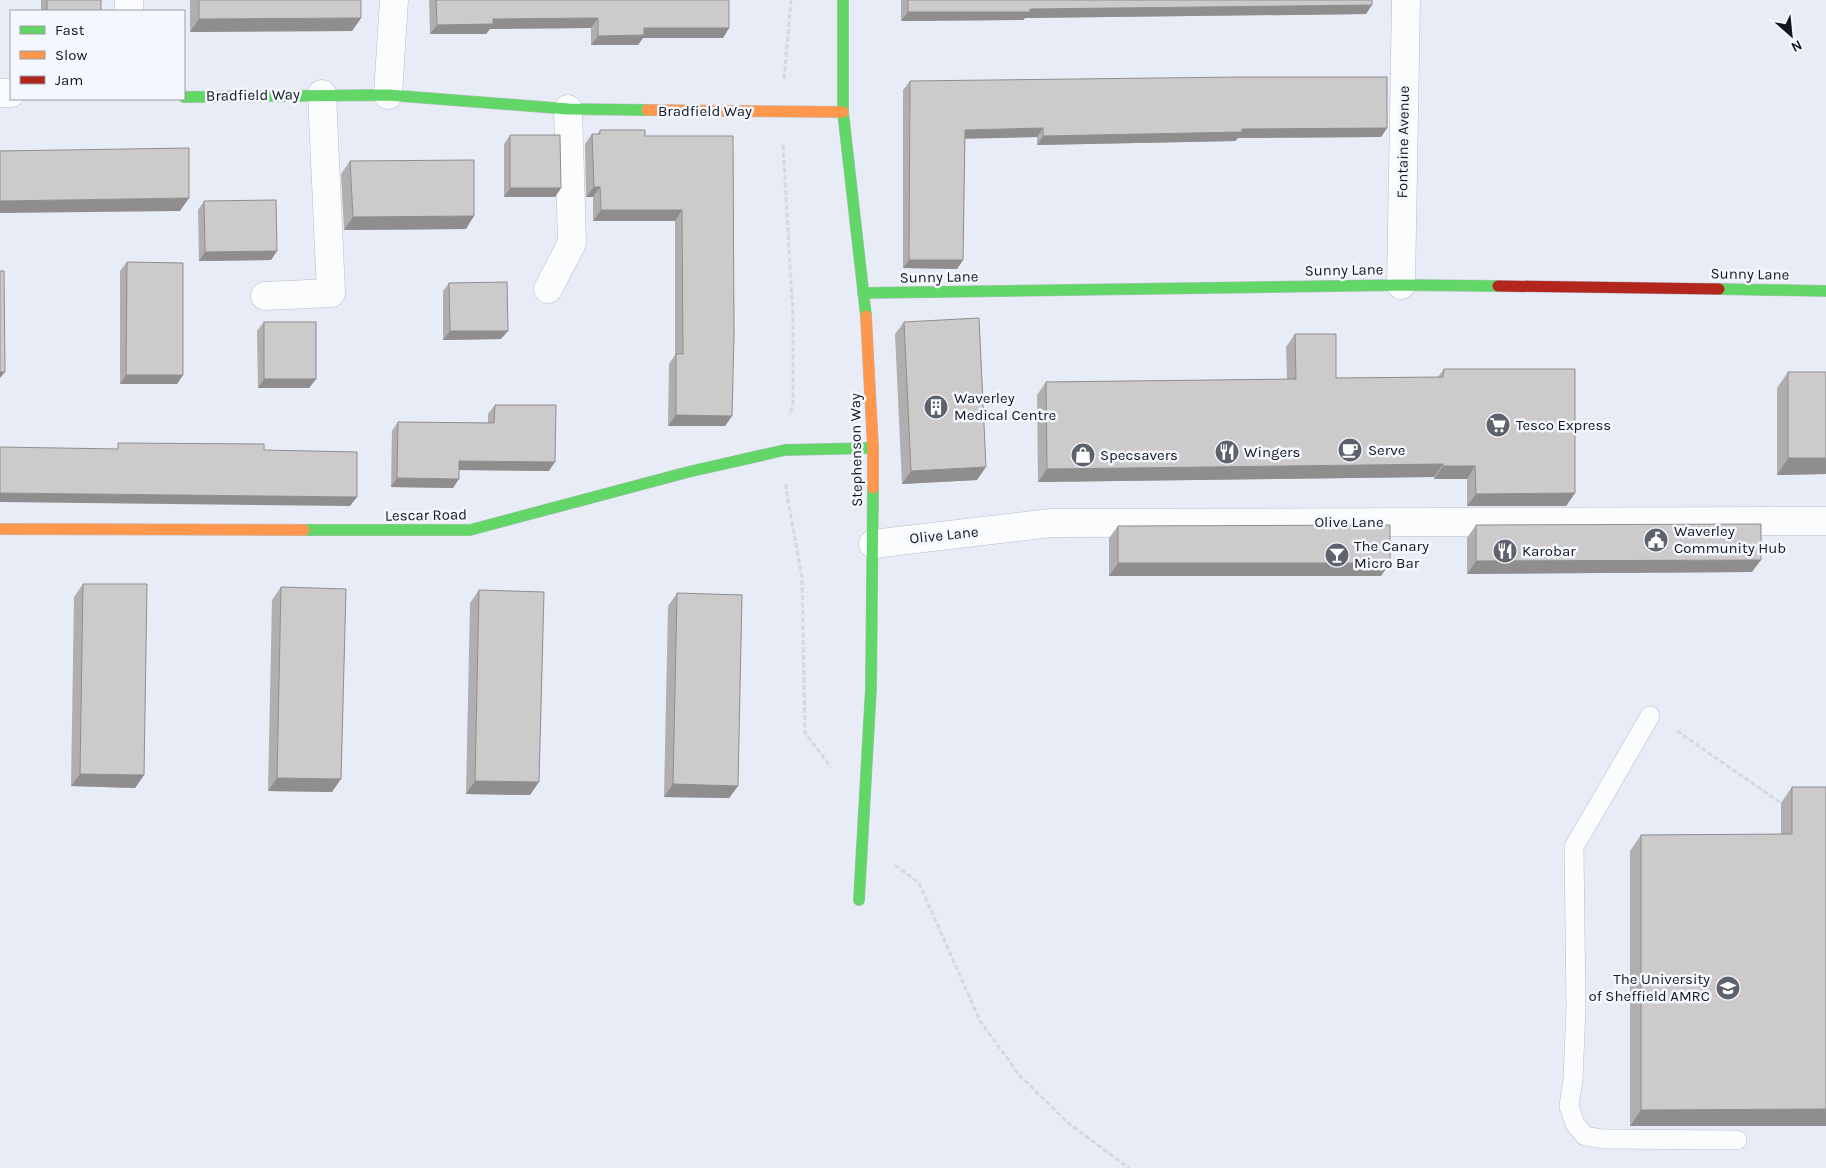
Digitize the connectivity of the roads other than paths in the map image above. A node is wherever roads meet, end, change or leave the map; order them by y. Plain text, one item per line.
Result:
1 (394, 0) edge
2 (843, 0) edge
3 (1406, 0) edge
4 (322, 94) junction
5 (388, 95) junction
6 (185, 96) edge
7 (568, 110) junction
8 (843, 112) junction
9 (1401, 285) junction
10 (548, 289) dead end
11 (1826, 291) edge
12 (863, 293) junction
13 (265, 296) dead end
14 (873, 448) junction
15 (1826, 521) edge
16 (0, 529) edge
17 (873, 544) junction
18 (1650, 716) dead end
19 (859, 900) dead end
20 (1737, 1140) edge

1 - 5 street
2 - 8 street, Stephenson Way
3 - 9 street, Fontaine Avenue
4 - 5 street, Bradfield Way
4 - 6 street, Bradfield Way
4 - 13 street, Bradfield Way
5 - 7 street, Bradfield Way
7 - 8 street, Bradfield Way
7 - 10 street
8 - 12 street, Stephenson Way
9 - 11 street, Sunny Lane
9 - 12 street, Sunny Lane
12 - 14 street, Stephenson Way
14 - 16 street, Lescar Road
14 - 17 street, Stephenson Way
15 - 17 street, Olive Lane
17 - 19 street, Stephenson Way
18 - 20 lane

